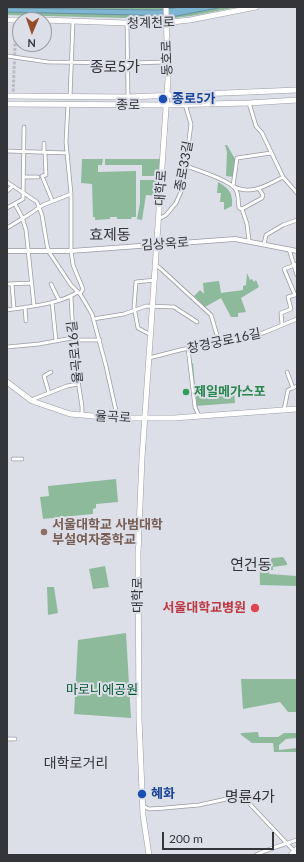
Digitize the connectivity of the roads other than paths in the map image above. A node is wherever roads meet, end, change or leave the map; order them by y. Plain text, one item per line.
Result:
1 (166, 7) edge
2 (256, 7) edge
3 (52, 20) edge
4 (73, 21) junction
5 (166, 22) junction
6 (127, 24) junction
7 (7, 56) edge
8 (71, 62) junction
9 (168, 62) junction
10 (128, 63) junction
11 (297, 90) edge
12 (167, 95) junction
13 (7, 96) edge
14 (70, 97) junction
15 (128, 97) junction
16 (297, 100) edge
17 (249, 103) junction
18 (7, 104) edge
19 (68, 104) junction
20 (185, 104) junction
21 (166, 105) junction
22 (24, 127) dead end
23 (44, 143) dead end
24 (7, 151) edge
25 (24, 152) junction
26 (45, 152) junction
27 (68, 153) junction
28 (271, 153) junction
29 (186, 166) junction
30 (24, 177) junction
31 (38, 177) dead end
32 (283, 177) junction
33 (7, 182) edge
34 (13, 186) junction
35 (233, 186) junction
36 (259, 188) junction
37 (7, 191) edge
38 (23, 192) junction
39 (297, 193) edge
40 (71, 194) junction
41 (52, 200) junction
42 (15, 204) junction
43 (39, 207) junction
44 (7, 208) edge
45 (242, 209) junction
46 (23, 219) junction
47 (159, 219) junction
48 (297, 220) edge
49 (7, 228) edge
50 (249, 241) junction
51 (157, 244) junction
52 (264, 244) junction
53 (28, 250) junction
54 (289, 250) junction
55 (7, 251) edge
56 (71, 251) junction
57 (297, 251) edge
58 (50, 252) junction
59 (156, 265) junction
60 (296, 265) edge
61 (297, 275) edge
62 (155, 280) junction
63 (31, 283) junction
64 (7, 284) edge
65 (12, 284) junction
66 (51, 284) dead end
67 (79, 293) junction
68 (71, 297) junction
69 (59, 300) junction
70 (52, 302) junction
71 (34, 306) junction
72 (153, 306) junction
73 (25, 307) junction
74 (14, 309) junction
75 (7, 310) edge
76 (134, 311) junction
77 (93, 319) junction
78 (297, 319) edge
79 (26, 321) dead end
80 (197, 322) dead end
81 (282, 325) junction
82 (151, 335) junction
83 (72, 338) junction
84 (100, 340) junction
85 (56, 341) junction
86 (220, 342) junction
87 (7, 347) edge
88 (188, 348) junction
89 (149, 358) junction
90 (51, 372) dead end
91 (287, 372) dead end
92 (7, 382) edge
93 (78, 384) junction
94 (297, 386) edge
95 (292, 388) junction
96 (49, 393) junction
97 (30, 400) junction
98 (284, 410) junction
99 (297, 410) edge
100 (82, 415) junction
101 (199, 416) junction
102 (115, 418) junction
103 (145, 419) junction
104 (13, 459) dead end
105 (22, 459) dead end
106 (7, 739) edge
107 (15, 739) dead end
108 (143, 806) junction
109 (297, 840) edge
110 (286, 843) junction
111 (295, 853) edge
112 (149, 855) edge
113 (256, 855) edge

1 - 5 main road, 동호로
2 - 5 main road, 청계천로
3 - 4 main road, 청계천로
4 - 6 main road, 청계천로
4 - 8 street
5 - 6 main road, 청계천로
5 - 9 main road, 동호로
6 - 10 street
7 - 8 street
8 - 10 street
8 - 14 street
9 - 10 street
9 - 12 main road, 동호로
10 - 15 street
11 - 12 main road, 종로
12 - 15 main road, 종로
12 - 21 main road, 대학로
13 - 14 main road, 종로
14 - 15 main road, 종로
16 - 17 main road, 종로
17 - 20 main road, 종로
17 - 28 street
18 - 19 main road, 종로
19 - 21 main road, 종로
19 - 27 street
20 - 21 main road, 종로
20 - 29 street, 종로33길
21 - 47 main road, 대학로
22 - 25 street
23 - 26 street
24 - 25 street
25 - 26 street
25 - 30 street
26 - 27 street
26 - 41 street
27 - 40 street
28 - 32 street
28 - 35 street
29 - 35 street
29 - 47 street, 종로33길
30 - 31 street
30 - 38 street
32 - 36 street
32 - 39 street
33 - 34 street
34 - 37 street
34 - 38 street
35 - 36 street
35 - 45 street
36 - 45 street
38 - 42 street
38 - 43 street
40 - 41 street
40 - 56 street
41 - 43 street
42 - 44 street
42 - 46 street
43 - 46 street
43 - 58 street
45 - 50 street
46 - 49 street
46 - 53 street
47 - 51 main road, 대학로
48 - 52 street
50 - 51 street, 김상옥로
50 - 52 street, 김상옥로
51 - 56 street, 김상옥로
51 - 59 main road, 대학로
52 - 54 street, 김상옥로
53 - 55 street, 김상옥로
53 - 58 street, 김상옥로
53 - 63 street
54 - 57 street, 김상옥로
54 - 60 street
56 - 58 street, 김상옥로
56 - 67 street
58 - 67 street
59 - 62 main road, 대학로
59 - 86 street
60 - 61 street
60 - 81 street
62 - 72 main road, 대학로
62 - 76 street
63 - 65 street
63 - 71 street
64 - 65 street
65 - 74 street
66 - 69 street
67 - 68 street
67 - 77 street
68 - 69 street
68 - 83 street, 율곡로16길
69 - 70 street
70 - 71 street
70 - 85 street
71 - 73 street
72 - 76 street
72 - 80 street
72 - 82 main road, 대학로
73 - 74 street
73 - 79 street
74 - 75 street
76 - 77 street
76 - 82 street
77 - 84 street
78 - 81 street, 창경궁로16길
81 - 86 street, 창경궁로16길
82 - 89 main road, 대학로
83 - 84 street
83 - 85 street
83 - 93 street, 율곡로16길
84 - 102 street
85 - 87 street
86 - 88 street, 창경궁로16길
88 - 89 street, 창경궁로16길
88 - 101 street
89 - 103 main road, 대학로
90 - 96 street
91 - 95 street
92 - 97 main road, 율곡로
93 - 96 street
93 - 100 street, 율곡로16길
94 - 95 street
95 - 98 street
96 - 97 street
97 - 100 main road, 율곡로
98 - 99 main road, 율곡로
98 - 101 main road, 율곡로
100 - 102 main road, 율곡로
101 - 103 main road, 율곡로
102 - 103 main road, 율곡로
103 - 108 main road, 대학로
104 - 105 street
106 - 107 street
108 - 110 street
108 - 112 main road, 대학로
109 - 110 street
110 - 111 street
110 - 113 street

